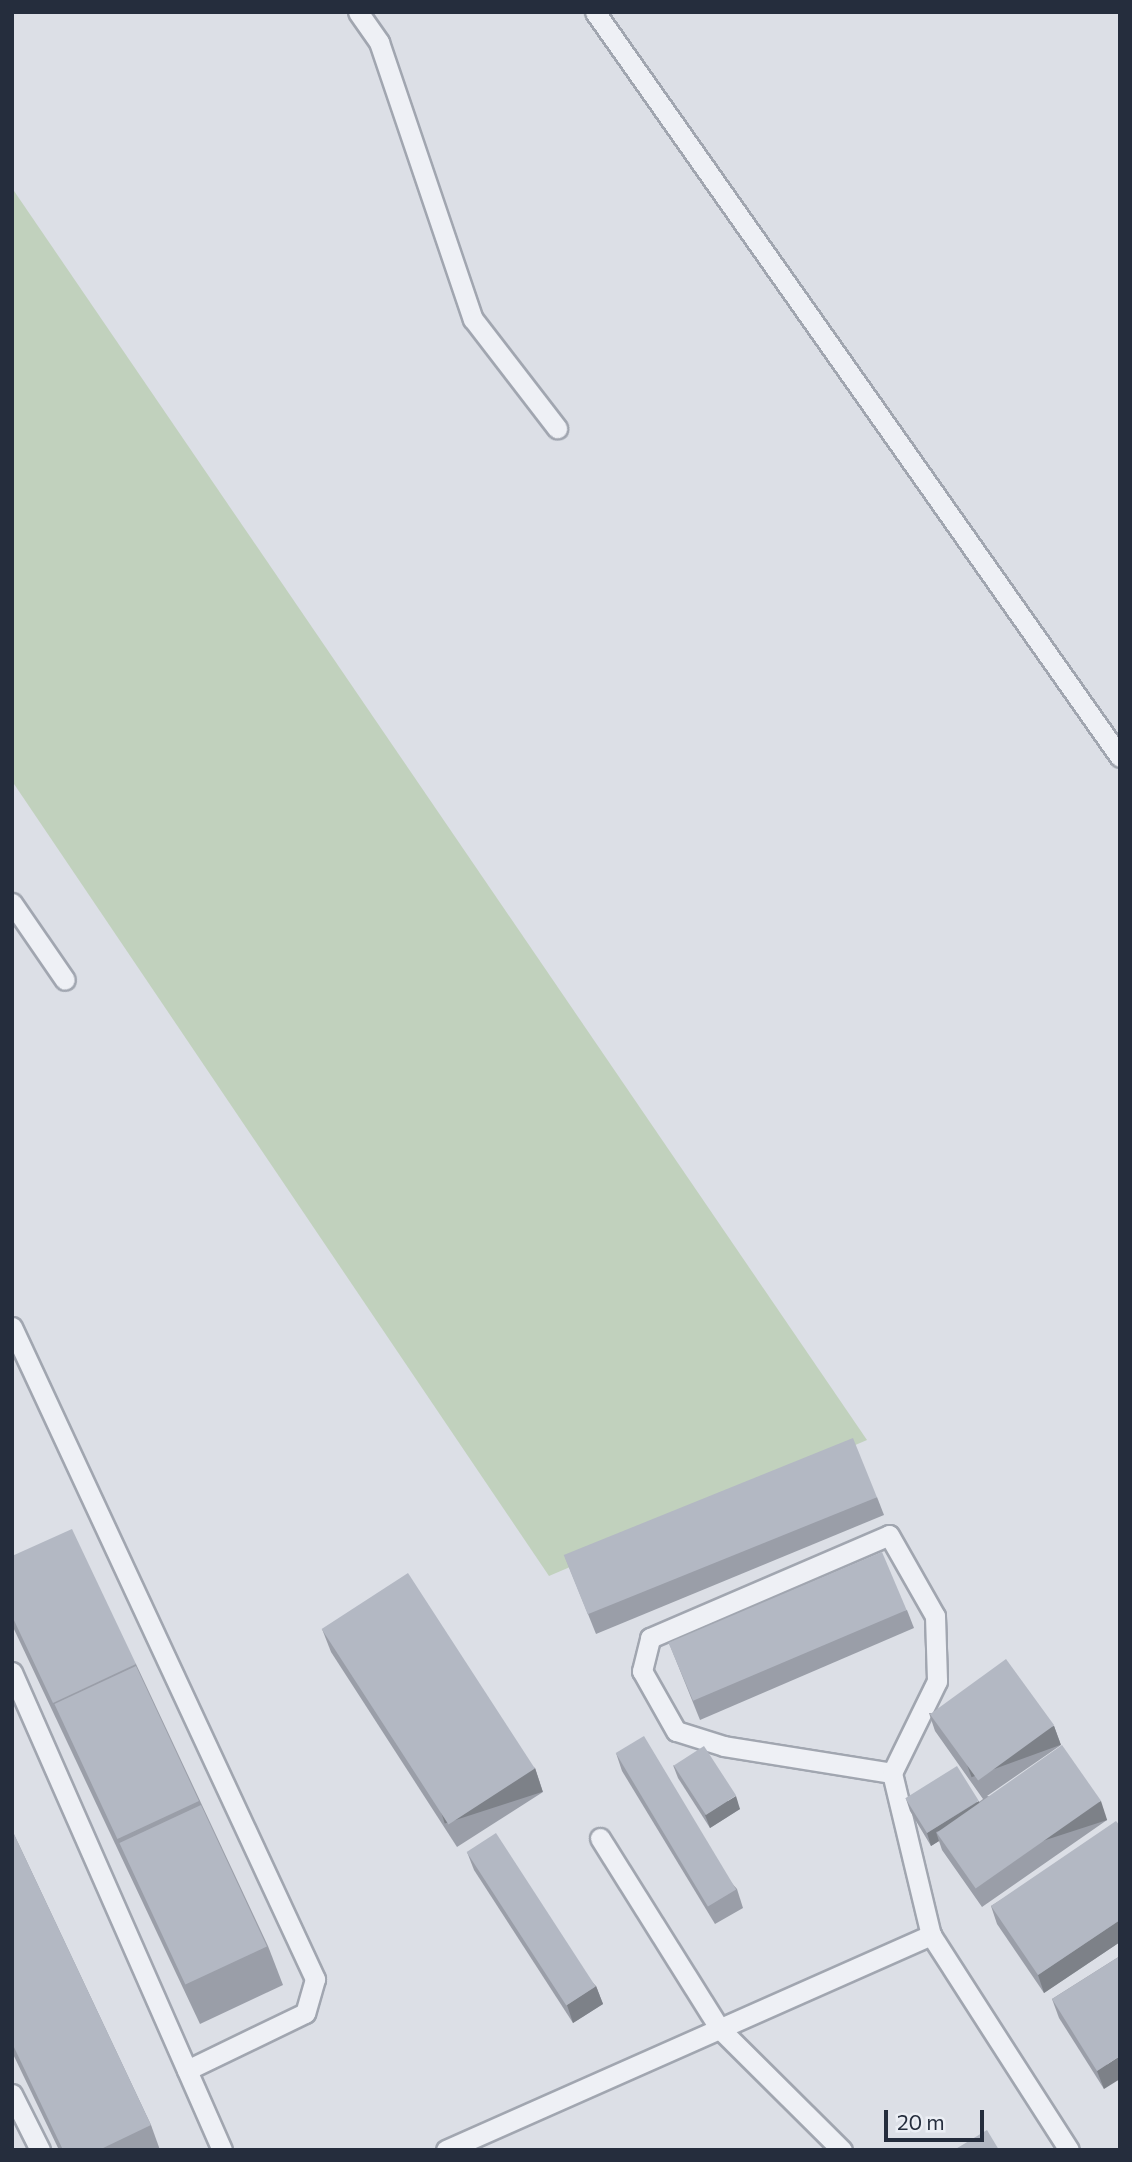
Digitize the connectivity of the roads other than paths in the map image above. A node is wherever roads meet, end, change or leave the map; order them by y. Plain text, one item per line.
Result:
1 (358, 12) edge
2 (595, 12) edge
3 (558, 428) dead end
4 (1120, 757) edge
5 (12, 903) edge
6 (65, 980) dead end
7 (12, 1327) edge
8 (12, 1672) edge
9 (892, 1773) junction
10 (600, 1838) dead end
11 (931, 1935) junction
12 (720, 2029) junction
13 (187, 2070) junction
14 (12, 2094) edge
15 (480, 2143) edge
16 (40, 2150) edge
17 (222, 2150) edge
18 (446, 2150) edge
19 (842, 2150) edge
20 (1069, 2150) edge

1 - 3 lane
2 - 4 lane
5 - 6 lane
7 - 13 lane
8 - 13 lane
9 - 9 lane
9 - 11 lane
10 - 12 lane
11 - 12 lane
11 - 20 lane
12 - 15 lane
12 - 19 lane
13 - 17 lane
14 - 16 lane
15 - 18 lane

